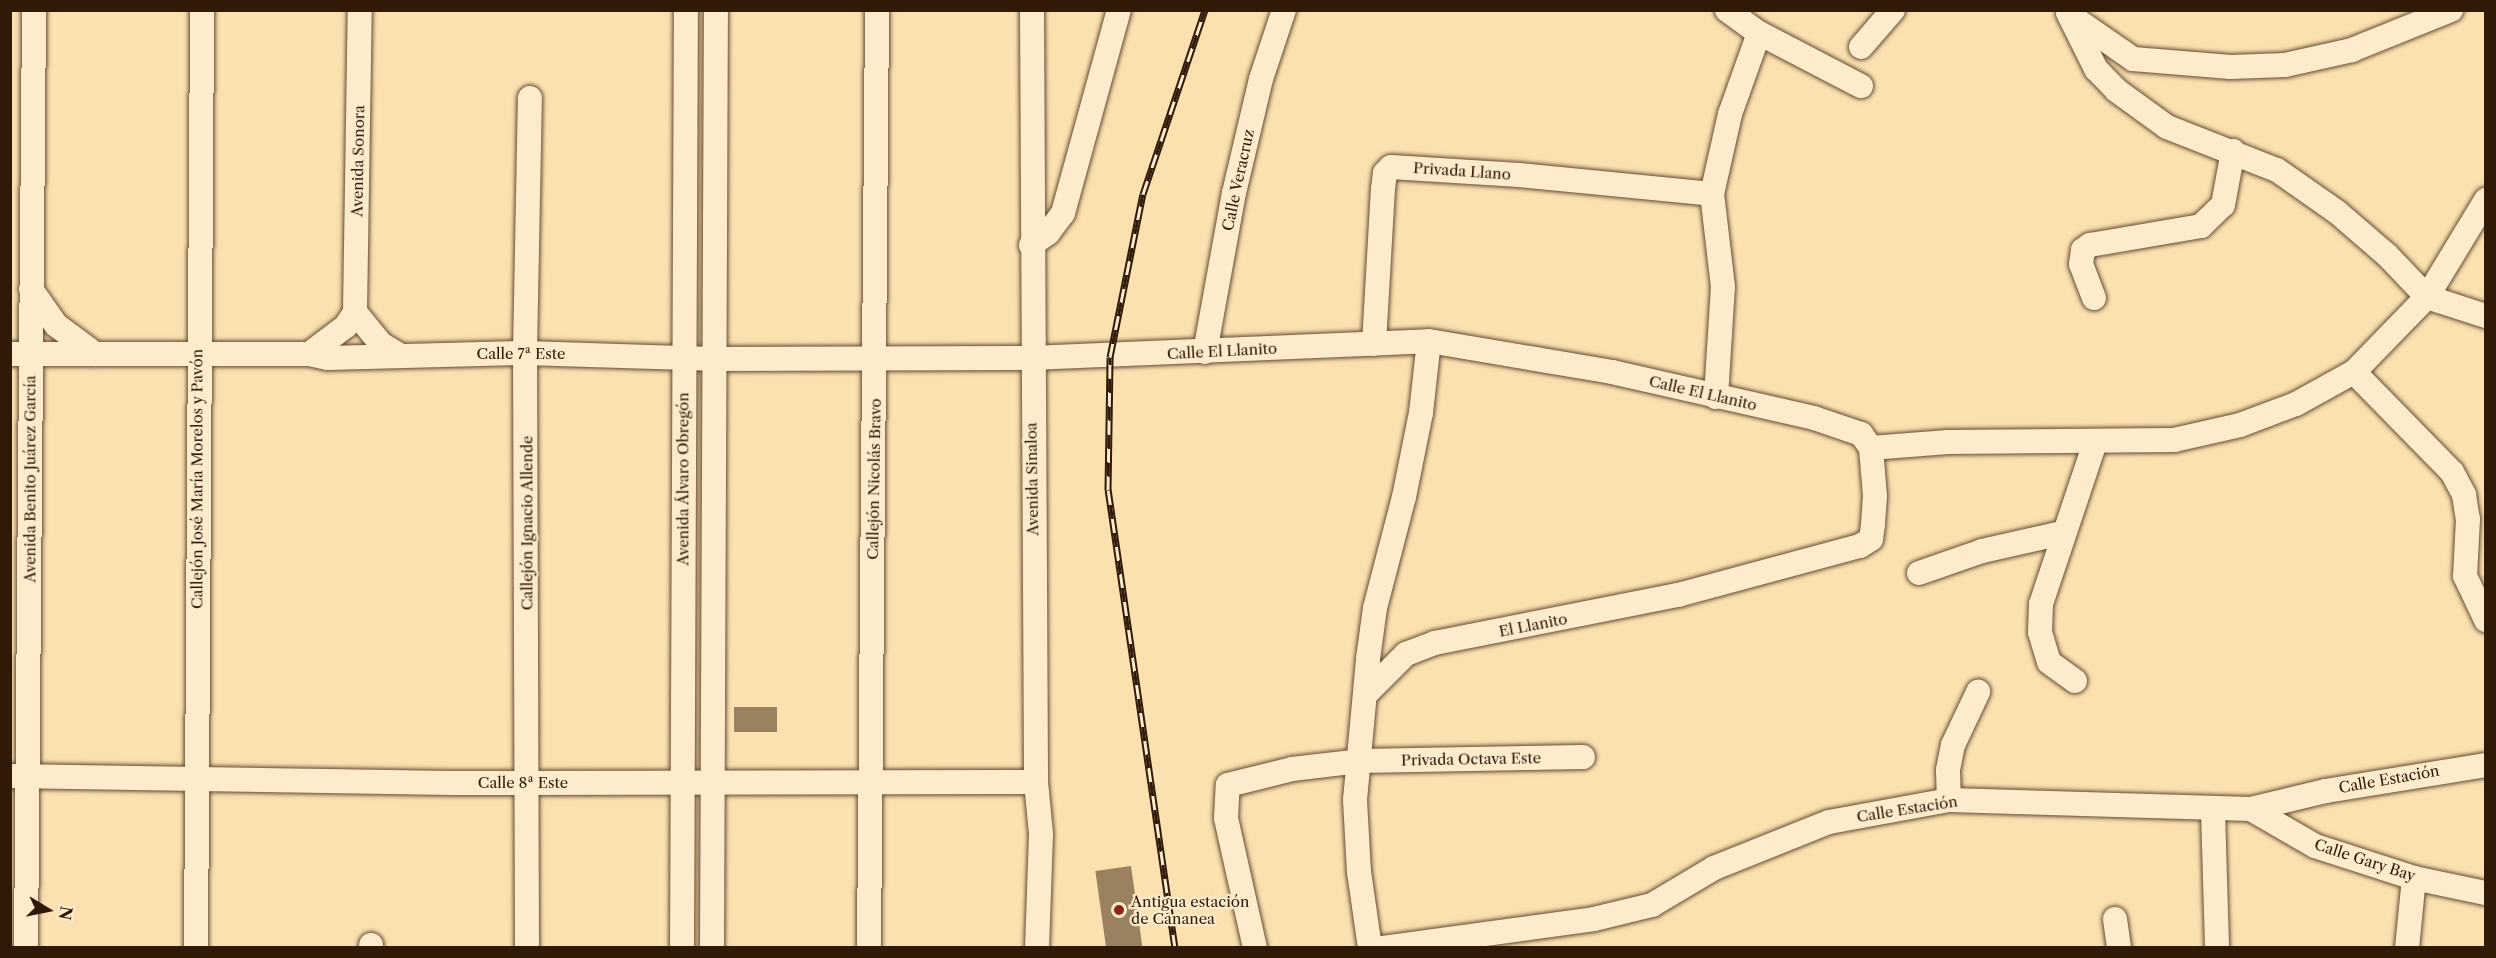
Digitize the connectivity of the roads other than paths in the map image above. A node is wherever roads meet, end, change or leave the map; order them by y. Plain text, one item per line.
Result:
1 (34, 10) edge
2 (202, 10) edge
3 (360, 10) edge
4 (686, 10) edge
5 (716, 10) edge
6 (877, 10) edge
7 (1032, 10) edge
8 (1119, 10) edge
9 (1284, 10) edge
10 (1727, 10) edge
11 (1893, 10) edge
12 (2451, 10) edge
13 (2067, 12) edge
14 (1759, 33) junction
15 (1861, 47) dead end
16 (715, 85) junction
17 (1861, 86) dead end
18 (685, 87) junction
19 (530, 98) dead end
20 (2234, 151) junction
21 (1712, 194) junction
22 (2484, 205) edge
23 (1031, 245) junction
24 (31, 289) junction
25 (2427, 297) junction
26 (2094, 298) dead end
27 (355, 312) junction
28 (2486, 315) edge
29 (1429, 341) junction
30 (1374, 344) junction
31 (1205, 352) junction
32 (525, 353) junction
33 (20, 354) edge
34 (309, 354) junction
35 (96, 355) junction
36 (198, 355) junction
37 (399, 355) junction
38 (876, 356) junction
39 (683, 358) junction
40 (1031, 358) junction
41 (712, 359) junction
42 (2354, 372) junction
43 (1716, 397) junction
44 (2095, 443) junction
45 (1871, 448) junction
46 (683, 503) junction
47 (713, 504) junction
48 (2062, 533) junction
49 (1919, 573) dead end
50 (2486, 620) edge
51 (2075, 681) dead end
52 (1368, 692) junction
53 (1978, 692) dead end
54 (1583, 757) dead end
55 (1360, 761) junction
56 (2486, 765) edge
57 (19, 776) edge
58 (196, 776) junction
59 (714, 780) junction
60 (869, 781) junction
61 (686, 782) junction
62 (1036, 782) junction
63 (529, 783) junction
64 (1948, 800) junction
65 (2251, 809) junction
66 (2213, 811) junction
67 (2414, 878) junction
68 (2486, 893) edge
69 (2115, 919) dead end
70 (26, 948) edge
71 (196, 948) edge
72 (527, 948) edge
73 (682, 948) edge
74 (712, 948) edge
75 (869, 948) edge
76 (1038, 948) edge
77 (1255, 948) edge
78 (1370, 948) edge
79 (1383, 948) edge
80 (2119, 948) edge
81 (2217, 948) edge
82 (2407, 948) edge

1 - 24 street, Avenida Benito Juárez García
2 - 36 street, Callejón José María Morelos y Pavón
3 - 27 street, Avenida Sonora
4 - 18 street, Avenida Álvaro Obregón
5 - 16 street, Avenida Álvaro Obregón
6 - 38 street, Callejón Nicolás Bravo
7 - 23 street, Avenida Sinaloa
8 - 23 street
9 - 31 street, Calle Veracruz
10 - 14 street
11 - 15 street
12 - 13 street
13 - 20 street
14 - 17 street
14 - 21 street
16 - 18 street
16 - 41 street, Avenida Álvaro Obregón
18 - 39 street, Avenida Álvaro Obregón
19 - 32 street, Callejón Ignacio Allende
20 - 25 street
20 - 26 street
21 - 30 street, Privada Llano
21 - 43 street
22 - 25 street
23 - 40 street, Avenida Sinaloa
24 - 33 street, Avenida Benito Juárez García
24 - 35 street
25 - 28 street
25 - 42 street
27 - 34 street
27 - 37 street
29 - 30 street, Calle El Llanito
29 - 43 street, Calle El Llanito
29 - 52 street
30 - 31 street, Calle El Llanito
31 - 40 street, Calle El Llanito
32 - 37 street, Calle 7ª Este
32 - 39 street, Calle 7ª Este
32 - 63 street, Callejón Ignacio Allende
33 - 35 street, Calle 7ª Este
33 - 57 street, Avenida Benito Juárez García
34 - 36 street, Calle 7ª Este
34 - 37 street, Calle 7ª Este
35 - 36 street, Calle 7ª Este
36 - 58 street, Callejón José María Morelos y Pavón
38 - 40 street, Calle 7ª Este
38 - 41 street, Calle 7ª Este
38 - 60 street, Callejón Nicolás Bravo
39 - 41 street, Calle 7ª Este
39 - 46 street, Avenida Álvaro Obregón
40 - 62 street, Avenida Sinaloa
41 - 47 street, Avenida Álvaro Obregón
42 - 44 street
42 - 50 street
43 - 45 street, Calle El Llanito
44 - 45 street
44 - 48 street
45 - 52 street, El Llanito
46 - 47 street
46 - 61 street, Avenida Álvaro Obregón
47 - 59 street, Avenida Álvaro Obregón
48 - 49 street
48 - 51 street
52 - 55 street
53 - 64 street
54 - 55 street, Privada Octava Este
55 - 77 street, Privada Octava Este
55 - 78 street
56 - 65 street, Calle Estación
57 - 58 street, Calle 8ª Este
57 - 70 street, Avenida Benito Juárez García
58 - 63 street, Calle 8ª Este
58 - 71 street, Callejón José María Morelos y Pavón
59 - 60 street, Calle 8ª Este
59 - 61 street, Calle 8ª Este
59 - 74 street, Avenida Álvaro Obregón
60 - 62 street, Calle 8ª Este
60 - 75 street, Callejón Nicolás Bravo
61 - 63 street, Calle 8ª Este
61 - 73 street, Avenida Álvaro Obregón
62 - 76 street, Avenida Sinaloa
63 - 72 street, Callejón Ignacio Allende
64 - 66 street, Calle Estación
64 - 79 street, Calle Estación
65 - 66 street, Calle Estación
65 - 67 street, Calle Gary Bay
66 - 81 street
67 - 68 street, Calle Gary Bay
67 - 82 street
69 - 80 street

